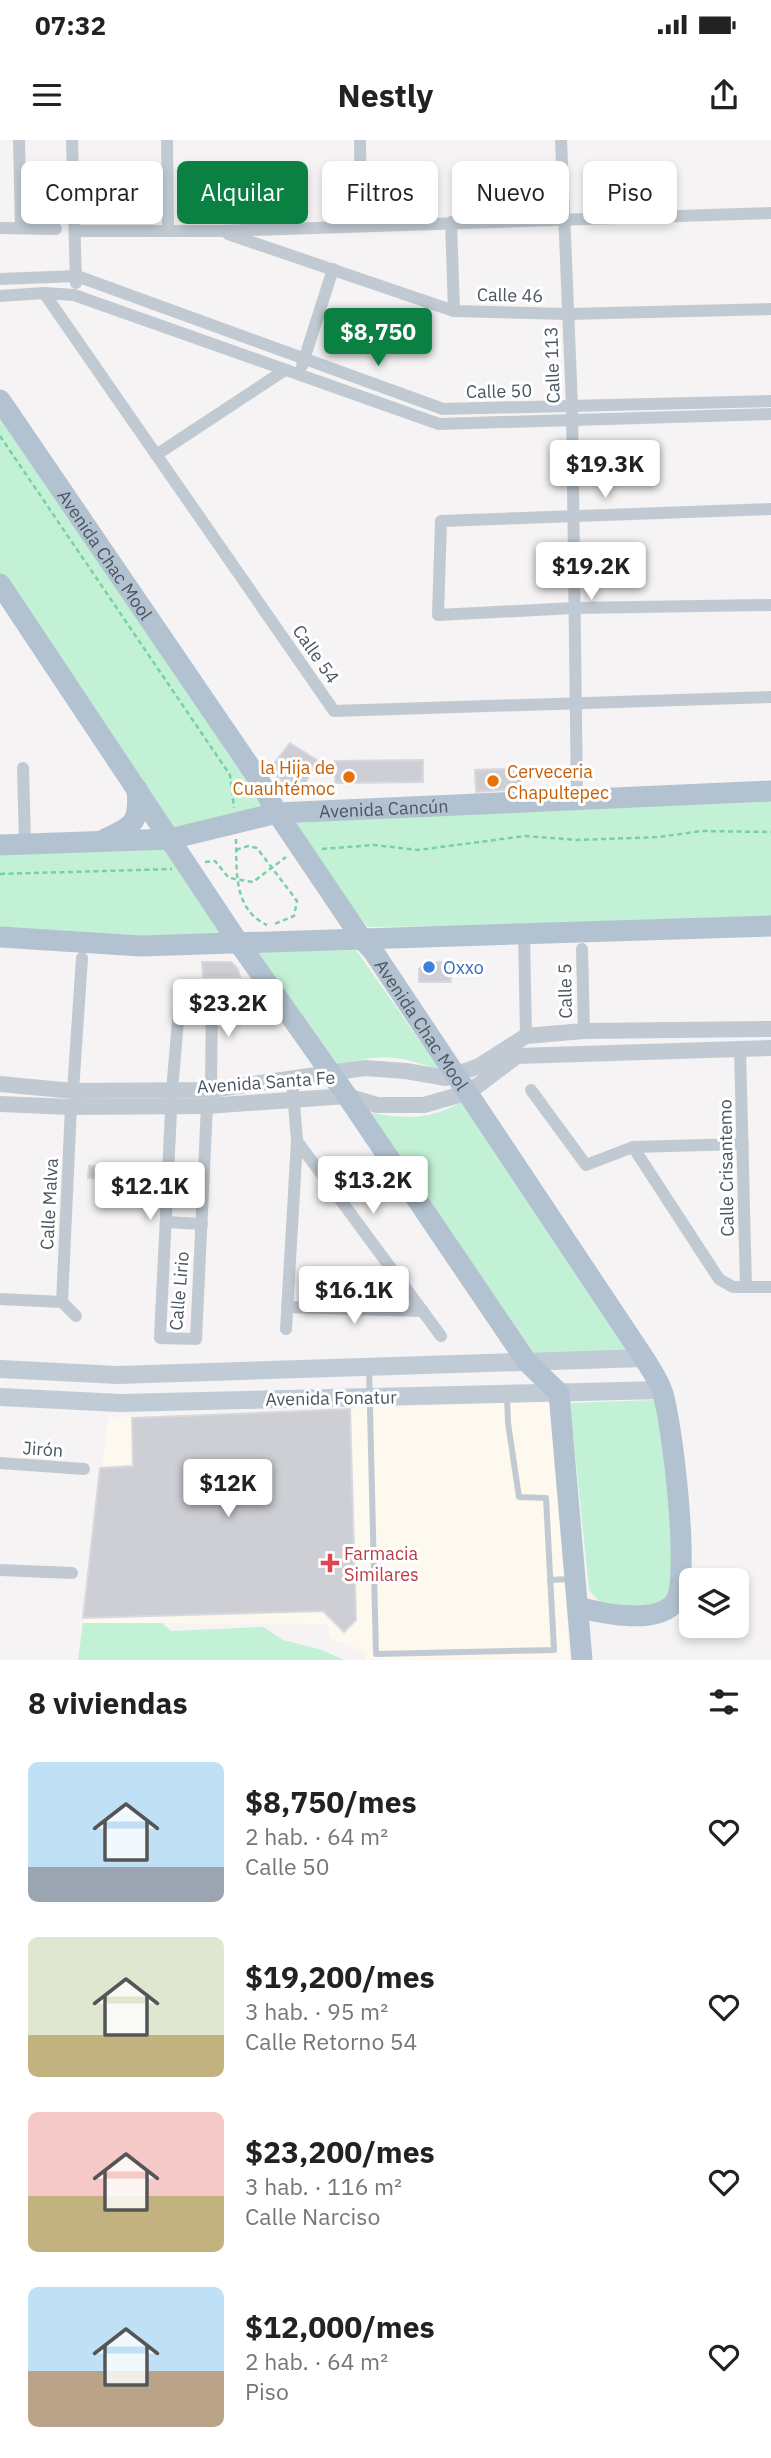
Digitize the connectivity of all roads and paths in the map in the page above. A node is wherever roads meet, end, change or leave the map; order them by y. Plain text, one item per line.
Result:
1 (19, 140) edge
2 (72, 140) edge
3 (167, 140) edge
4 (360, 140) edge
5 (561, 140) edge
6 (562, 161) edge
7 (771, 213) edge
8 (569, 219) edge
9 (451, 222) joint
10 (563, 224) edge
11 (361, 225) junction
12 (0, 228) edge
13 (21, 228) junction
14 (55, 229) dead end
15 (76, 231) junction
16 (168, 231) junction
17 (220, 231) junction
18 (333, 269) junction
19 (77, 276) junction
20 (0, 279) edge
21 (44, 293) junction
22 (74, 295) junction
23 (0, 296) edge
24 (771, 309) edge
25 (454, 311) junction
26 (568, 314) junction
27 (304, 359) junction
28 (285, 370) junction
29 (299, 374) junction
30 (0, 400) edge
31 (771, 401) edge
32 (572, 406) junction
33 (771, 414) edge
34 (572, 422) junction
35 (0, 436) edge
36 (156, 455) junction
37 (771, 509) edge
38 (573, 518) junction
39 (0, 584) edge
40 (771, 605) edge
41 (574, 608) junction
42 (771, 697) edge
43 (575, 704) junction
44 (23, 768) dead end
45 (137, 789) junction
46 (771, 791) edge
47 (577, 799) junction
48 (277, 813) junction
49 (235, 822) junction
50 (771, 832) edge
51 (170, 839) junction
52 (99, 841) junction
53 (25, 844) junction
54 (0, 845) edge
55 (236, 850) junction
56 (304, 850) junction
57 (188, 866) junction
58 (273, 867) junction
59 (0, 874) edge
60 (237, 882) junction
61 (771, 926) edge
62 (524, 932) junction
63 (0, 937) edge
64 (238, 942) junction
65 (370, 943) junction
66 (582, 950) dead end
67 (82, 958) dead end
68 (771, 1028) edge
69 (584, 1031) junction
70 (526, 1036) junction
71 (740, 1048) junction
72 (771, 1048) edge
73 (331, 1072) junction
74 (292, 1078) junction
75 (463, 1083) junction
76 (0, 1084) edge
77 (531, 1090) dead end
78 (348, 1096) junction
79 (209, 1098) junction
80 (72, 1099) junction
81 (172, 1099) junction
82 (296, 1100) junction
83 (0, 1104) edge
84 (297, 1141) junction
85 (743, 1143) junction
86 (632, 1147) junction
87 (166, 1222) junction
88 (202, 1224) junction
89 (746, 1287) junction
90 (771, 1287) edge
91 (0, 1300) edge
92 (62, 1302) junction
93 (287, 1307) junction
94 (423, 1311) junction
95 (76, 1316) dead end
96 (286, 1329) dead end
97 (441, 1336) dead end
98 (644, 1358) junction
99 (527, 1362) junction
100 (369, 1367) junction
101 (0, 1369) edge
102 (118, 1375) junction
103 (662, 1390) junction
104 (559, 1393) junction
105 (507, 1394) junction
106 (0, 1397) edge
107 (370, 1397) junction
108 (120, 1403) junction
109 (0, 1463) edge
110 (84, 1469) dead end
111 (0, 1570) edge
112 (72, 1573) dead end
113 (577, 1578) junction
114 (550, 1580) junction
115 (579, 1607) junction
116 (582, 1660) edge

1 - 13 street
2 - 15 street
3 - 16 street
4 - 11 street
5 - 6 street, Calle 113
7 - 8 street
9 - 11 street
9 - 25 street
10 - 26 street, Calle 113
11 - 17 street
12 - 13 street
13 - 14 street
15 - 16 street
15 - 19 street
16 - 17 street
17 - 18 street, Calle 46
18 - 25 street, Calle 46
18 - 27 street
19 - 20 street, Calle 50
19 - 22 street
19 - 27 street, Calle 50
21 - 22 street, Calle 50
21 - 23 street, Calle 50
21 - 36 street, Calle 54
22 - 28 street, Calle 50
24 - 26 street, Calle 46
25 - 26 street, Calle 46
26 - 32 street, Calle 113
27 - 29 street
27 - 32 street, Calle 50
28 - 29 street, Calle 50
28 - 36 street
29 - 34 street, Calle 50
30 - 48 main road, Avenida Chac Mool
31 - 32 street, Calle 50
32 - 34 street, Calle 113
33 - 34 street, Calle 50
34 - 38 street, Calle 113
35 - 49 path
36 - 43 street, Calle 54
37 - 38 street
38 - 41 street, Calle 113
38 - 41 street
39 - 45 main road
40 - 41 street
41 - 43 street, Calle 113
42 - 43 street, Calle 54
43 - 47 street, Calle 113
44 - 53 street
45 - 51 main road
45 - 52 main road
46 - 47 main road, Avenida Cancún
47 - 48 main road, Avenida Cancún
48 - 49 main road, Avenida Cancún
48 - 56 main road, Avenida Chac Mool
49 - 51 main road, Avenida Cancún
49 - 55 path
50 - 56 path
51 - 52 main road, Avenida Cancún
51 - 57 main road
52 - 53 main road, Avenida Cancún
53 - 54 main road, Avenida Cancún
55 - 58 path
55 - 60 path
56 - 58 path
56 - 65 main road, Avenida Chac Mool
57 - 59 path
57 - 60 path
57 - 64 main road
58 - 60 path
58 - 60 path
61 - 62 main road
62 - 65 main road
62 - 70 street
63 - 64 main road
64 - 65 main road
64 - 73 main road
65 - 75 main road, Avenida Chac Mool
66 - 69 street, Calle 5
67 - 80 street, Calle Malva
68 - 69 street, Avenida Santa Fe
69 - 70 street, Avenida Santa Fe
70 - 75 street, Avenida Santa Fe
71 - 72 street, Avenida Santa Fe
71 - 75 street, Avenida Santa Fe
71 - 85 street, Calle Crisantemo
73 - 74 street, Avenida Santa Fe
73 - 75 street, Avenida Santa Fe
73 - 78 main road
74 - 79 street, Avenida Santa Fe
74 - 82 street
75 - 78 street, Avenida Santa Fe
75 - 98 main road, Avenida Chac Mool
76 - 80 street, Avenida Santa Fe
77 - 86 street
78 - 82 street, Avenida Santa Fe
78 - 99 main road
79 - 81 street, Avenida Santa Fe
79 - 81 street, Calle Lirio
79 - 82 street, Avenida Santa Fe
79 - 88 street, Calle Lirio
80 - 81 street, Avenida Santa Fe
80 - 83 street, Avenida Santa Fe
80 - 92 street, Calle Malva
81 - 87 street, Calle Lirio
82 - 84 street
84 - 93 street
84 - 94 street
85 - 86 street
85 - 89 street, Calle Crisantemo
86 - 89 street
87 - 88 street
87 - 88 street, Calle Lirio
89 - 90 street
91 - 92 street
92 - 95 street
93 - 94 street
93 - 96 street
94 - 97 street
98 - 99 main road, Avenida Fonatur
98 - 103 main road, Avenida Chac Mool
99 - 100 main road, Avenida Fonatur
99 - 104 main road
100 - 102 main road, Avenida Fonatur
100 - 107 lane
101 - 102 main road, Avenida Fonatur
102 - 108 main road
103 - 104 main road, Avenida Fonatur
103 - 115 main road, Avenida Chac Mool
104 - 105 main road, Avenida Fonatur
104 - 113 main road
105 - 107 main road, Avenida Fonatur
105 - 114 lane
106 - 108 main road, Avenida Fonatur
107 - 108 main road, Avenida Fonatur
107 - 114 lane
109 - 110 street, Jirón
111 - 112 street
113 - 114 lane
113 - 115 main road
115 - 116 main road

